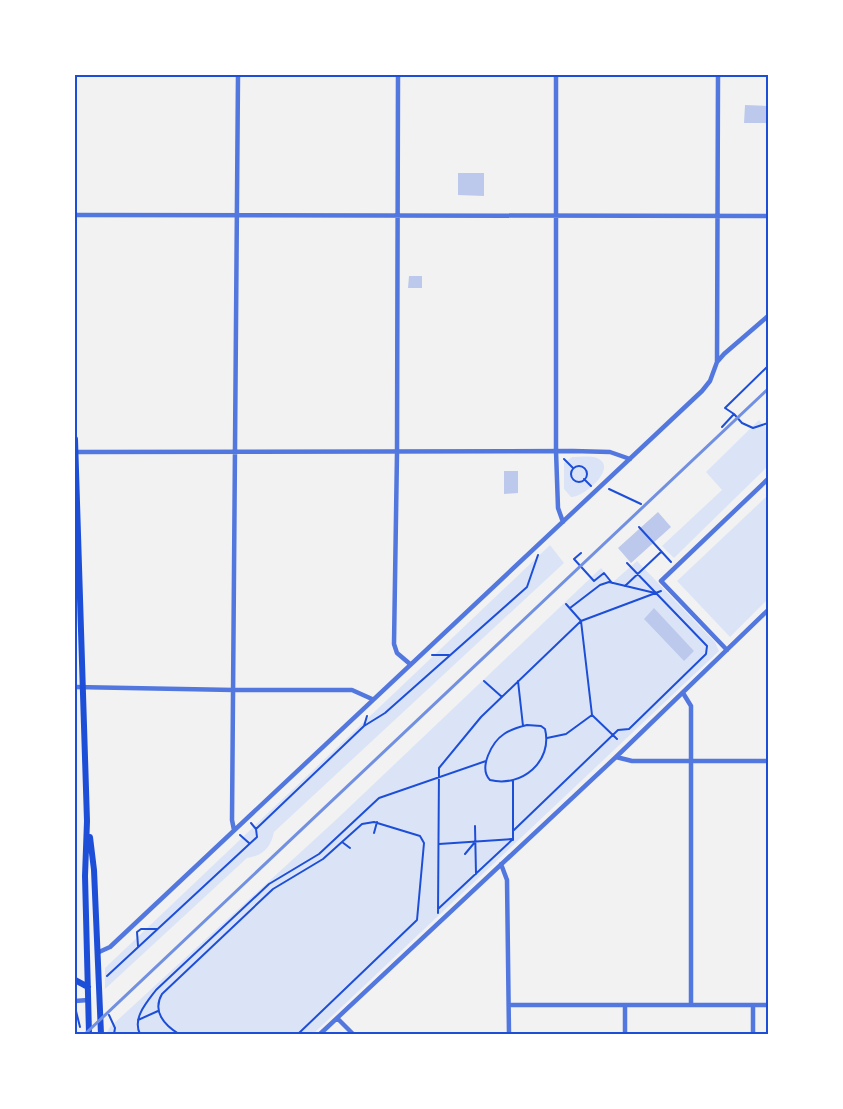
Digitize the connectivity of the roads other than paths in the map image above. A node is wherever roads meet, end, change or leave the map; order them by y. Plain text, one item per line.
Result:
1 (238, 75) edge
2 (398, 75) edge
3 (556, 75) edge
4 (718, 75) edge
5 (237, 215) junction
6 (398, 215) junction
7 (75, 216) edge
8 (555, 216) junction
9 (768, 216) edge
10 (717, 217) junction
11 (768, 316) edge
12 (718, 362) junction
13 (75, 439) edge
14 (556, 451) junction
15 (75, 452) edge
16 (236, 452) junction
17 (397, 453) junction
18 (630, 459) junction
19 (768, 479) edge
20 (563, 522) junction
21 (768, 610) edge
22 (727, 650) junction
23 (410, 664) junction
24 (75, 687) edge
25 (83, 687) junction
26 (234, 690) junction
27 (683, 693) junction
28 (372, 699) junction
29 (616, 756) junction
30 (691, 761) junction
31 (768, 761) edge
32 (88, 821) junction
33 (234, 830) junction
34 (501, 864) junction
35 (99, 952) junction
36 (75, 980) edge
37 (88, 987) junction
38 (88, 1000) junction
39 (75, 1001) edge
40 (691, 1004) junction
41 (509, 1005) junction
42 (753, 1005) junction
43 (768, 1005) edge
44 (625, 1006) junction
45 (337, 1018) junction
46 (90, 1034) edge
47 (101, 1034) edge
48 (320, 1034) edge
49 (354, 1034) edge
50 (509, 1034) edge
51 (625, 1034) edge
52 (753, 1034) edge

1 - 5 street
2 - 6 street
3 - 8 street
4 - 10 street
5 - 6 street
5 - 7 street
5 - 16 street
6 - 8 street
6 - 17 street
8 - 10 street
8 - 14 street
9 - 10 street
10 - 12 street
11 - 12 street
12 - 18 street
13 - 15 main road
14 - 17 street
14 - 18 street
14 - 20 street
15 - 16 street
15 - 25 main road
16 - 17 street
16 - 26 street
17 - 23 street
18 - 20 street
19 - 22 street
20 - 23 street
21 - 22 street
22 - 27 street
23 - 28 street
24 - 25 street
25 - 26 street
25 - 32 main road
26 - 28 street
26 - 33 street
27 - 29 street
27 - 30 street
28 - 33 street
29 - 30 street
29 - 34 street
30 - 31 street
30 - 40 street
32 - 35 main road
32 - 37 main road
33 - 35 street
34 - 41 street
34 - 45 street
35 - 47 main road
36 - 37 main road
37 - 38 main road
38 - 39 street
38 - 46 main road
40 - 42 street
40 - 44 street
41 - 44 street
41 - 50 street
42 - 43 street
42 - 52 street
44 - 51 street
45 - 48 street
45 - 49 street

